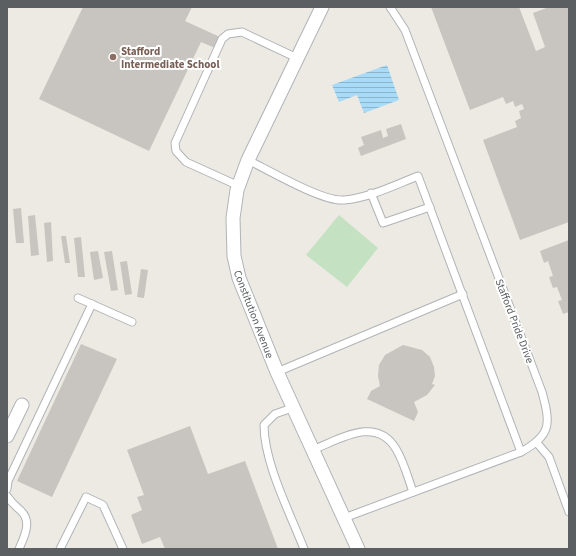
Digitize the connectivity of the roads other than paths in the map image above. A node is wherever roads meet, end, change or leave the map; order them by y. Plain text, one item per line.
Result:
1 (322, 7) edge
2 (390, 7) edge
3 (297, 58) junction
4 (248, 160) junction
5 (238, 186) junction
6 (371, 193) junction
7 (430, 207) junction
8 (463, 294) junction
9 (78, 298) dead end
10 (92, 304) junction
11 (132, 322) dead end
12 (277, 372) junction
13 (22, 405) dead end
14 (292, 408) junction
15 (7, 436) edge
16 (537, 443) junction
17 (312, 450) junction
18 (521, 452) junction
19 (7, 489) edge
20 (413, 492) junction
21 (7, 496) edge
22 (569, 512) edge
23 (344, 518) junction
24 (19, 549) edge
25 (60, 549) edge
26 (123, 549) edge
27 (304, 549) edge
28 (358, 549) edge

1 - 3 street, Constitution Avenue
2 - 16 lane, Stafford Pride Drive
3 - 4 street, Constitution Avenue
3 - 5 lane
4 - 5 street, Constitution Avenue
4 - 6 lane
5 - 12 street, Constitution Avenue
6 - 7 lane
6 - 7 lane
7 - 8 lane
8 - 12 lane
8 - 18 lane
9 - 10 lane
10 - 11 lane
10 - 19 lane
12 - 14 street, Constitution Avenue
13 - 15 street
14 - 17 street, Constitution Avenue
14 - 27 lane
16 - 18 lane
16 - 22 lane
17 - 20 lane
17 - 23 street, Constitution Avenue
18 - 20 lane
20 - 23 lane
21 - 24 lane
23 - 28 street, Constitution Avenue
25 - 26 lane

